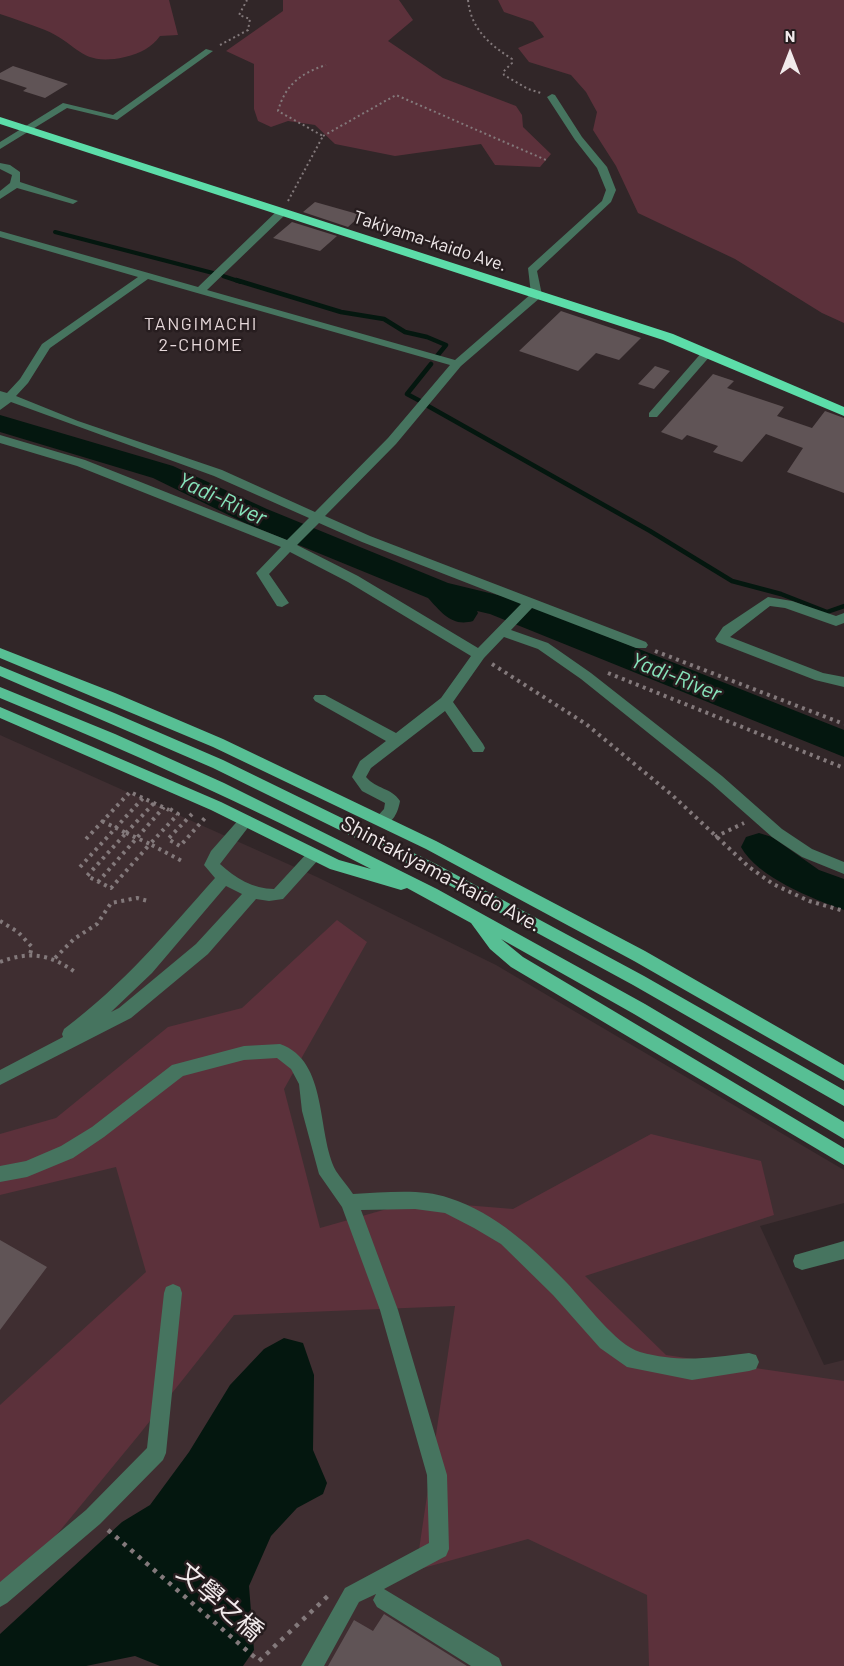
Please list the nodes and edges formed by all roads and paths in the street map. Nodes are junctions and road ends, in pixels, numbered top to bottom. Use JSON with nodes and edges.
{"nodes":[{"id":1,"x":247,"y":0,"type":"edge"},
{"id":2,"x":468,"y":0,"type":"edge"},
{"id":3,"x":209,"y":51,"type":"joint"},
{"id":4,"x":326,"y":65,"type":"dead end"},
{"id":5,"x":552,"y":97,"type":"joint"},
{"id":6,"x":0,"y":120,"type":"edge"},
{"id":7,"x":30,"y":128,"type":"junction"},
{"id":8,"x":323,"y":136,"type":"junction"},
{"id":9,"x":0,"y":146,"type":"edge"},
{"id":10,"x":546,"y":160,"type":"dead end"},
{"id":11,"x":0,"y":166,"type":"edge"},
{"id":12,"x":15,"y":184,"type":"junction"},
{"id":13,"x":0,"y":196,"type":"edge"},
{"id":14,"x":73,"y":201,"type":"dead end"},
{"id":15,"x":282,"y":212,"type":"junction"},
{"id":16,"x":0,"y":234,"type":"edge"},
{"id":17,"x":147,"y":275,"type":"junction"},
{"id":18,"x":201,"y":290,"type":"junction"},
{"id":19,"x":537,"y":295,"type":"junction"},
{"id":20,"x":707,"y":353,"type":"junction"},
{"id":21,"x":457,"y":364,"type":"junction"},
{"id":22,"x":2,"y":401,"type":"edge"},
{"id":23,"x":844,"y":412,"type":"edge"},
{"id":24,"x":653,"y":415,"type":"dead end"},
{"id":25,"x":0,"y":439,"type":"edge"},
{"id":26,"x":314,"y":520,"type":"junction"},
{"id":27,"x":290,"y":543,"type":"junction"},
{"id":28,"x":282,"y":603,"type":"dead end"},
{"id":29,"x":528,"y":604,"type":"junction"},
{"id":30,"x":841,"y":621,"type":"edge"},
{"id":31,"x":505,"y":629,"type":"junction"},
{"id":32,"x":641,"y":645,"type":"joint"},
{"id":33,"x":0,"y":653,"type":"edge"},
{"id":34,"x":479,"y":655,"type":"junction"},
{"id":35,"x":0,"y":671,"type":"edge"},
{"id":36,"x":608,"y":673,"type":"dead end"},
{"id":37,"x":844,"y":682,"type":"edge"},
{"id":38,"x":0,"y":692,"type":"edge"},
{"id":39,"x":320,"y":698,"type":"dead end"},
{"id":40,"x":446,"y":702,"type":"junction"},
{"id":41,"x":0,"y":712,"type":"edge"},
{"id":42,"x":844,"y":724,"type":"edge"},
{"id":43,"x":396,"y":740,"type":"junction"},
{"id":44,"x":478,"y":748,"type":"dead end"},
{"id":45,"x":844,"y":768,"type":"edge"},
{"id":46,"x":143,"y":798,"type":"junction"},
{"id":47,"x":154,"y":803,"type":"junction"},
{"id":48,"x":174,"y":804,"type":"dead end"},
{"id":49,"x":166,"y":809,"type":"junction"},
{"id":50,"x":192,"y":814,"type":"dead end"},
{"id":51,"x":209,"y":814,"type":"dead end"},
{"id":52,"x":756,"y":816,"type":"junction"},
{"id":53,"x":381,"y":820,"type":"junction"},
{"id":54,"x":102,"y":821,"type":"junction"},
{"id":55,"x":246,"y":821,"type":"junction"},
{"id":56,"x":116,"y":828,"type":"junction"},
{"id":57,"x":126,"y":833,"type":"junction"},
{"id":58,"x":715,"y":837,"type":"junction"},
{"id":59,"x":137,"y":838,"type":"junction"},
{"id":60,"x":86,"y":839,"type":"dead end"},
{"id":61,"x":150,"y":844,"type":"junction"},
{"id":62,"x":314,"y":855,"type":"junction"},
{"id":63,"x":182,"y":861,"type":"dead end"},
{"id":64,"x":80,"y":867,"type":"dead end"},
{"id":65,"x":844,"y":868,"type":"edge"},
{"id":66,"x":224,"y":878,"type":"junction"},
{"id":67,"x":98,"y":882,"type":"junction"},
{"id":68,"x":253,"y":892,"type":"junction"},
{"id":69,"x":427,"y":892,"type":"junction"},
{"id":70,"x":148,"y":902,"type":"dead end"},
{"id":71,"x":844,"y":911,"type":"edge"},
{"id":72,"x":475,"y":916,"type":"junction"},
{"id":73,"x":0,"y":921,"type":"edge"},
{"id":74,"x":30,"y":954,"type":"junction"},
{"id":75,"x":55,"y":958,"type":"junction"},
{"id":76,"x":0,"y":962,"type":"edge"},
{"id":77,"x":75,"y":972,"type":"dead end"},
{"id":78,"x":29,"y":1064,"type":"junction"},
{"id":79,"x":844,"y":1074,"type":"edge"},
{"id":80,"x":0,"y":1078,"type":"edge"},
{"id":81,"x":844,"y":1099,"type":"edge"},
{"id":82,"x":844,"y":1131,"type":"edge"},
{"id":83,"x":844,"y":1157,"type":"edge"},
{"id":84,"x":0,"y":1174,"type":"edge"},
{"id":85,"x":348,"y":1202,"type":"junction"},
{"id":86,"x":844,"y":1250,"type":"edge"},
{"id":87,"x":802,"y":1261,"type":"dead end"},
{"id":88,"x":173,"y":1293,"type":"dead end"},
{"id":89,"x":749,"y":1362,"type":"dead end"},
{"id":90,"x":93,"y":1517,"type":"junction"},
{"id":91,"x":340,"y":1594,"type":"dead end"},
{"id":92,"x":0,"y":1596,"type":"edge"},
{"id":93,"x":384,"y":1599,"type":"dead end"},
{"id":94,"x":312,"y":1666,"type":"edge"},
{"id":95,"x":491,"y":1666,"type":"edge"}],
"edges":[{"from":1,"to":3,"type":"path"},
{"from":2,"to":5,"type":"path"},
{"from":3,"to":7,"type":"street"},
{"from":4,"to":8,"type":"path"},
{"from":5,"to":19,"type":"street"},
{"from":6,"to":7,"type":"highway","name":"Takiyama-kaido Ave."},
{"from":7,"to":9,"type":"street"},
{"from":7,"to":15,"type":"highway","name":"Takiyama-kaido Ave."},
{"from":8,"to":10,"type":"path"},
{"from":8,"to":15,"type":"path"},
{"from":11,"to":12,"type":"street"},
{"from":12,"to":13,"type":"street"},
{"from":12,"to":14,"type":"street"},
{"from":15,"to":18,"type":"street"},
{"from":15,"to":19,"type":"highway","name":"Takiyama-kaido Ave."},
{"from":16,"to":17,"type":"street"},
{"from":17,"to":18,"type":"street"},
{"from":17,"to":22,"type":"street"},
{"from":18,"to":21,"type":"street"},
{"from":19,"to":20,"type":"highway","name":"Takiyama-kaido Ave."},
{"from":19,"to":21,"type":"street"},
{"from":20,"to":23,"type":"highway","name":"Takiyama-kaido Ave."},
{"from":20,"to":24,"type":"street"},
{"from":21,"to":26,"type":"street"},
{"from":22,"to":26,"type":"street"},
{"from":25,"to":27,"type":"street"},
{"from":26,"to":27,"type":"street"},
{"from":26,"to":29,"type":"street"},
{"from":27,"to":28,"type":"street"},
{"from":27,"to":34,"type":"street"},
{"from":29,"to":31,"type":"street"},
{"from":29,"to":32,"type":"street"},
{"from":30,"to":37,"type":"street"},
{"from":31,"to":34,"type":"street"},
{"from":31,"to":52,"type":"street"},
{"from":32,"to":42,"type":"path"},
{"from":33,"to":53,"type":"main road"},
{"from":34,"to":40,"type":"street"},
{"from":34,"to":58,"type":"path"},
{"from":35,"to":81,"type":"main road","name":"Shintakiyama-kaido Ave."},
{"from":36,"to":45,"type":"path"},
{"from":38,"to":69,"type":"main road","name":"Shintakiyama-kaido Ave."},
{"from":39,"to":43,"type":"street"},
{"from":40,"to":43,"type":"street"},
{"from":40,"to":44,"type":"street"},
{"from":41,"to":55,"type":"main road"},
{"from":43,"to":53,"type":"street"},
{"from":46,"to":47,"type":"path"},
{"from":46,"to":54,"type":"path"},
{"from":46,"to":56,"type":"path"},
{"from":47,"to":49,"type":"path"},
{"from":47,"to":57,"type":"path"},
{"from":48,"to":49,"type":"path"},
{"from":49,"to":59,"type":"path"},
{"from":49,"to":61,"type":"path"},
{"from":50,"to":51,"type":"path"},
{"from":52,"to":58,"type":"path"},
{"from":52,"to":65,"type":"street"},
{"from":53,"to":79,"type":"main road"},
{"from":54,"to":56,"type":"path"},
{"from":54,"to":60,"type":"path"},
{"from":55,"to":62,"type":"main road"},
{"from":55,"to":66,"type":"street"},
{"from":56,"to":57,"type":"path"},
{"from":56,"to":64,"type":"path"},
{"from":57,"to":59,"type":"path"},
{"from":57,"to":67,"type":"path"},
{"from":58,"to":71,"type":"path"},
{"from":59,"to":61,"type":"path"},
{"from":59,"to":67,"type":"path"},
{"from":61,"to":63,"type":"path"},
{"from":61,"to":67,"type":"path"},
{"from":62,"to":68,"type":"street"},
{"from":62,"to":69,"type":"main road"},
{"from":66,"to":68,"type":"street"},
{"from":66,"to":78,"type":"street"},
{"from":68,"to":78,"type":"street"},
{"from":69,"to":72,"type":"main road","name":"Shintakiyama-kaido Ave."},
{"from":70,"to":75,"type":"path"},
{"from":72,"to":82,"type":"main road","name":"Shintakiyama-kaido Ave."},
{"from":72,"to":83,"type":"main road"},
{"from":73,"to":74,"type":"path"},
{"from":74,"to":75,"type":"path"},
{"from":74,"to":76,"type":"path"},
{"from":75,"to":77,"type":"path"},
{"from":78,"to":80,"type":"street"},
{"from":84,"to":85,"type":"street"},
{"from":85,"to":89,"type":"street"},
{"from":85,"to":94,"type":"street"},
{"from":86,"to":87,"type":"street"},
{"from":88,"to":90,"type":"street"},
{"from":90,"to":91,"type":"path","name":"文學之橋"},
{"from":90,"to":92,"type":"street"},
{"from":93,"to":95,"type":"street"}]}
